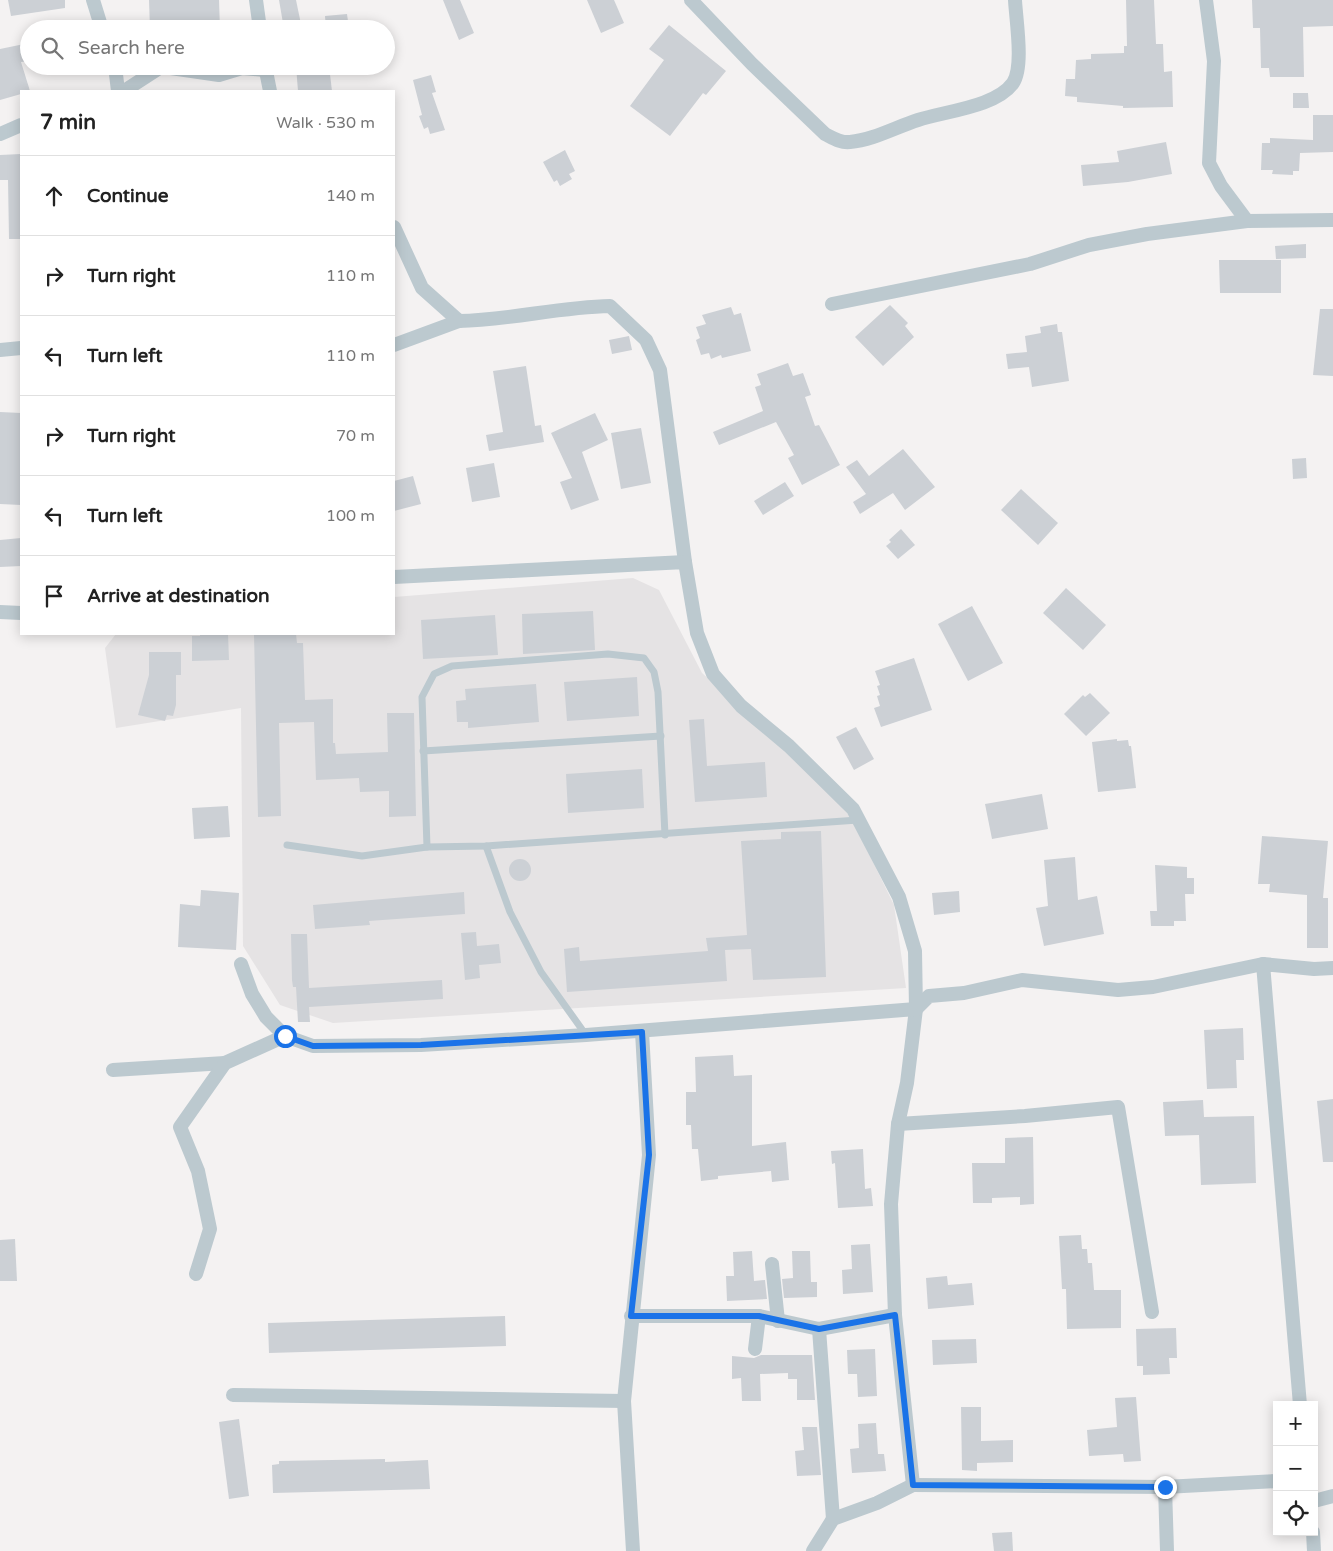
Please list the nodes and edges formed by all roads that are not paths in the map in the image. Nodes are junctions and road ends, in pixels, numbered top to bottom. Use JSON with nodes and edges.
{"nodes":[{"id":1,"x":93,"y":0,"type":"edge"},
{"id":2,"x":256,"y":0,"type":"edge"},
{"id":3,"x":691,"y":0,"type":"edge"},
{"id":4,"x":1015,"y":0,"type":"edge"},
{"id":5,"x":1206,"y":0,"type":"edge"},
{"id":6,"x":99,"y":20,"type":"edge"},
{"id":7,"x":259,"y":20,"type":"edge"},
{"id":8,"x":116,"y":75,"type":"edge"},
{"id":9,"x":147,"y":75,"type":"edge"},
{"id":10,"x":267,"y":75,"type":"edge"},
{"id":11,"x":118,"y":90,"type":"edge"},
{"id":12,"x":125,"y":90,"type":"edge"},
{"id":13,"x":270,"y":90,"type":"edge"},
{"id":14,"x":20,"y":125,"type":"edge"},
{"id":15,"x":0,"y":134,"type":"edge"},
{"id":16,"x":1333,"y":220,"type":"edge"},
{"id":17,"x":1247,"y":221,"type":"junction"},
{"id":18,"x":395,"y":229,"type":"edge"},
{"id":19,"x":832,"y":304,"type":"dead end"},
{"id":20,"x":459,"y":321,"type":"junction"},
{"id":21,"x":395,"y":345,"type":"edge"},
{"id":22,"x":20,"y":348,"type":"edge"},
{"id":23,"x":0,"y":350,"type":"edge"},
{"id":24,"x":685,"y":562,"type":"junction"},
{"id":25,"x":395,"y":577,"type":"edge"},
{"id":26,"x":0,"y":612,"type":"edge"},
{"id":27,"x":20,"y":613,"type":"edge"},
{"id":28,"x":661,"y":736,"type":"junction"},
{"id":29,"x":423,"y":751,"type":"junction"},
{"id":30,"x":859,"y":820,"type":"junction"},
{"id":31,"x":665,"y":835,"type":"junction"},
{"id":32,"x":287,"y":845,"type":"dead end"},
{"id":33,"x":427,"y":846,"type":"junction"},
{"id":34,"x":486,"y":846,"type":"junction"},
{"id":35,"x":241,"y":964,"type":"dead end"},
{"id":36,"x":1263,"y":964,"type":"junction"},
{"id":37,"x":1333,"y":968,"type":"edge"},
{"id":38,"x":916,"y":1009,"type":"junction"},
{"id":39,"x":642,"y":1032,"type":"junction"},
{"id":40,"x":285,"y":1036,"type":"junction"},
{"id":41,"x":586,"y":1036,"type":"junction"},
{"id":42,"x":225,"y":1063,"type":"junction"},
{"id":43,"x":114,"y":1070,"type":"dead end"},
{"id":44,"x":898,"y":1124,"type":"junction"},
{"id":45,"x":772,"y":1264,"type":"dead end"},
{"id":46,"x":196,"y":1274,"type":"dead end"},
{"id":47,"x":1152,"y":1312,"type":"dead end"},
{"id":48,"x":895,"y":1315,"type":"junction"},
{"id":49,"x":631,"y":1316,"type":"junction"},
{"id":50,"x":759,"y":1316,"type":"junction"},
{"id":51,"x":778,"y":1321,"type":"junction"},
{"id":52,"x":819,"y":1329,"type":"junction"},
{"id":53,"x":755,"y":1349,"type":"dead end"},
{"id":54,"x":233,"y":1395,"type":"dead end"},
{"id":55,"x":624,"y":1401,"type":"junction"},
{"id":56,"x":1300,"y":1401,"type":"edge"},
{"id":57,"x":1273,"y":1481,"type":"edge"},
{"id":58,"x":913,"y":1485,"type":"junction"},
{"id":59,"x":1165,"y":1487,"type":"junction"},
{"id":60,"x":1333,"y":1496,"type":"edge"},
{"id":61,"x":1318,"y":1500,"type":"edge"},
{"id":62,"x":833,"y":1519,"type":"junction"},
{"id":63,"x":1313,"y":1536,"type":"edge"},
{"id":64,"x":633,"y":1551,"type":"edge"},
{"id":65,"x":813,"y":1551,"type":"edge"},
{"id":66,"x":1167,"y":1551,"type":"edge"},
{"id":67,"x":1314,"y":1551,"type":"edge"}],
"edges":[{"from":1,"to":6,"type":"street"},
{"from":2,"to":7,"type":"street"},
{"from":3,"to":4,"type":"street"},
{"from":5,"to":17,"type":"street"},
{"from":8,"to":11,"type":"street"},
{"from":9,"to":12,"type":"street"},
{"from":10,"to":13,"type":"street"},
{"from":14,"to":15,"type":"street"},
{"from":16,"to":17,"type":"street"},
{"from":17,"to":19,"type":"street"},
{"from":18,"to":20,"type":"street"},
{"from":20,"to":21,"type":"street"},
{"from":20,"to":24,"type":"street"},
{"from":22,"to":23,"type":"street"},
{"from":24,"to":25,"type":"street"},
{"from":24,"to":30,"type":"street"},
{"from":26,"to":27,"type":"street"},
{"from":28,"to":29,"type":"lane"},
{"from":28,"to":29,"type":"lane"},
{"from":28,"to":31,"type":"lane"},
{"from":29,"to":33,"type":"lane"},
{"from":30,"to":31,"type":"lane"},
{"from":30,"to":38,"type":"street"},
{"from":31,"to":34,"type":"lane"},
{"from":32,"to":33,"type":"lane"},
{"from":33,"to":34,"type":"lane"},
{"from":34,"to":41,"type":"lane"},
{"from":35,"to":40,"type":"street"},
{"from":36,"to":37,"type":"street"},
{"from":36,"to":38,"type":"street"},
{"from":36,"to":56,"type":"street"},
{"from":38,"to":39,"type":"street"},
{"from":38,"to":44,"type":"street"},
{"from":39,"to":41,"type":"street"},
{"from":39,"to":49,"type":"street"},
{"from":40,"to":41,"type":"street"},
{"from":40,"to":42,"type":"street"},
{"from":42,"to":43,"type":"street"},
{"from":42,"to":46,"type":"street"},
{"from":44,"to":47,"type":"street"},
{"from":44,"to":48,"type":"street"},
{"from":45,"to":51,"type":"street"},
{"from":48,"to":52,"type":"street"},
{"from":48,"to":58,"type":"street"},
{"from":49,"to":50,"type":"street"},
{"from":49,"to":55,"type":"street"},
{"from":50,"to":51,"type":"street"},
{"from":50,"to":53,"type":"street"},
{"from":51,"to":52,"type":"street"},
{"from":52,"to":62,"type":"street"},
{"from":54,"to":55,"type":"street"},
{"from":55,"to":64,"type":"street"},
{"from":57,"to":59,"type":"street"},
{"from":58,"to":59,"type":"street"},
{"from":58,"to":62,"type":"street"},
{"from":59,"to":66,"type":"street"},
{"from":60,"to":61,"type":"street"},
{"from":62,"to":65,"type":"street"},
{"from":63,"to":67,"type":"street"}]}
